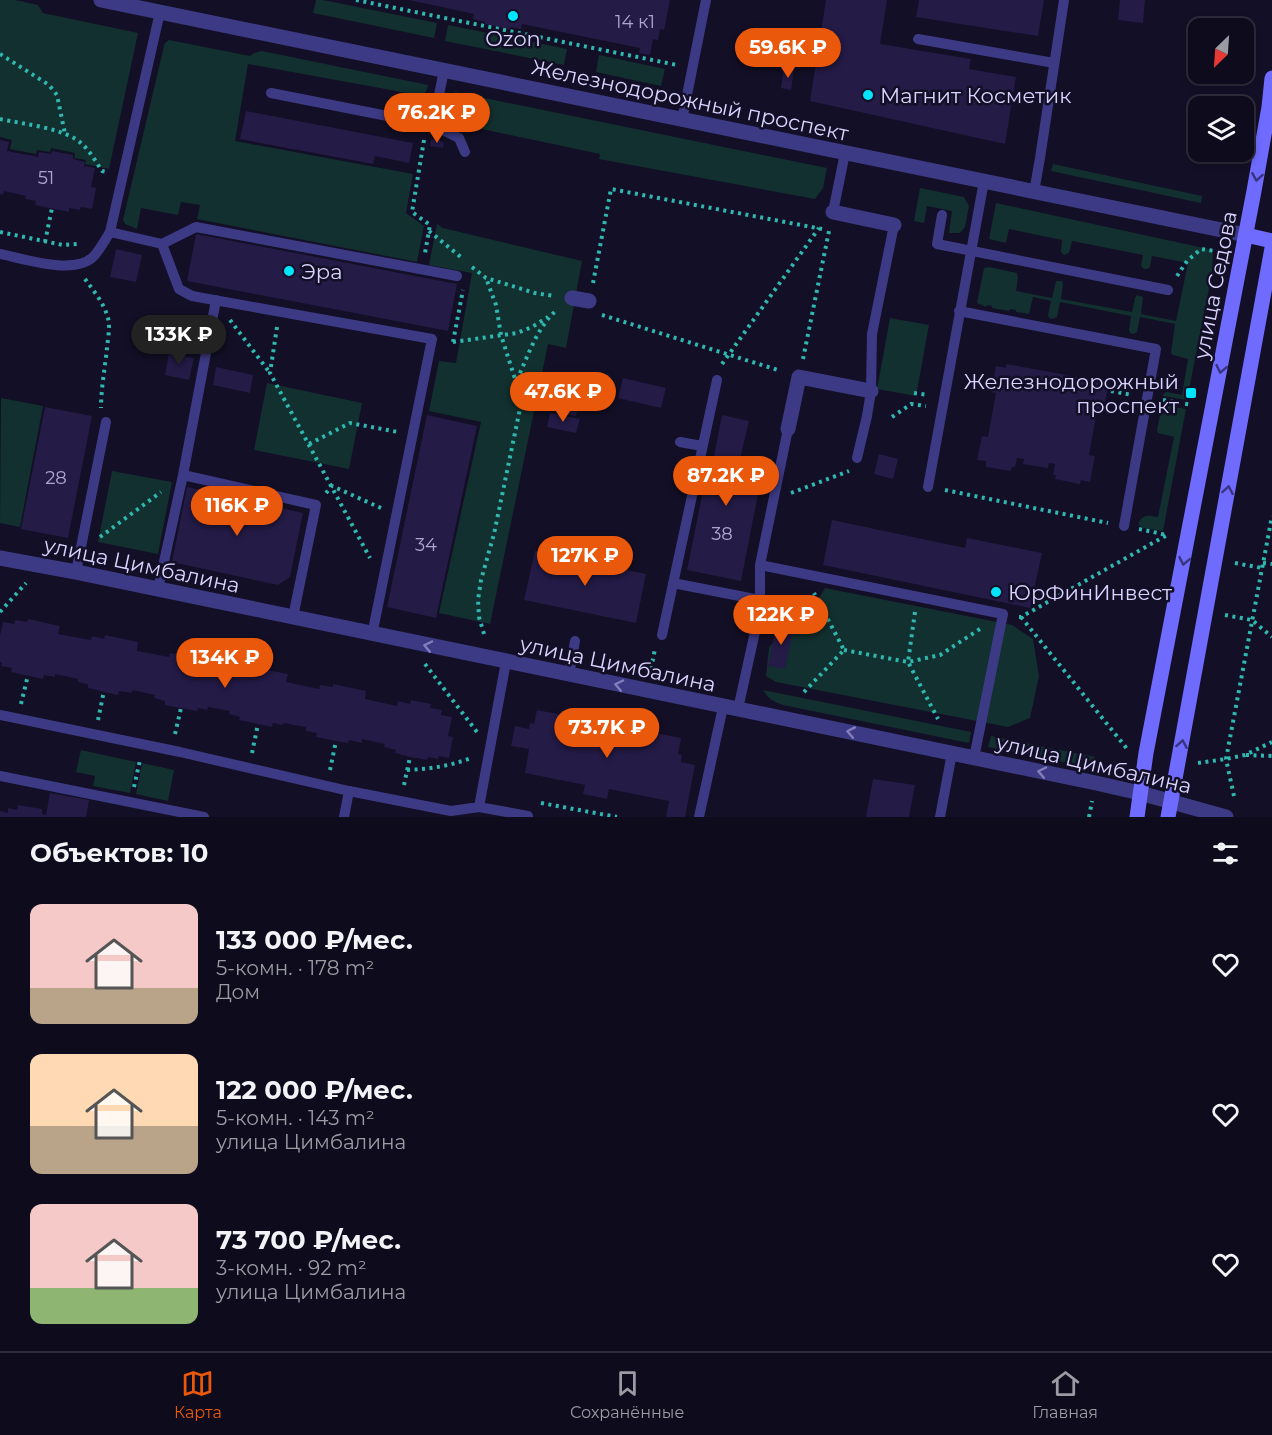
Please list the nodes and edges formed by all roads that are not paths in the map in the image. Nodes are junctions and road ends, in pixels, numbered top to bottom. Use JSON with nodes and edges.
{"nodes":[{"id":1,"x":100,"y":0,"type":"edge"},
{"id":2,"x":706,"y":0,"type":"edge"},
{"id":3,"x":1064,"y":0,"type":"edge"},
{"id":4,"x":160,"y":12,"type":"junction"},
{"id":5,"x":918,"y":39,"type":"dead end"},
{"id":6,"x":1054,"y":63,"type":"junction"},
{"id":7,"x":444,"y":70,"type":"junction"},
{"id":8,"x":1272,"y":78,"type":"edge"},
{"id":9,"x":271,"y":93,"type":"dead end"},
{"id":10,"x":682,"y":120,"type":"junction"},
{"id":11,"x":430,"y":124,"type":"junction"},
{"id":12,"x":465,"y":152,"type":"dead end"},
{"id":13,"x":845,"y":153,"type":"junction"},
{"id":14,"x":984,"y":181,"type":"junction"},
{"id":15,"x":1034,"y":192,"type":"junction"},
{"id":16,"x":833,"y":212,"type":"joint"},
{"id":17,"x":942,"y":215,"type":"dead end"},
{"id":18,"x":894,"y":225,"type":"joint"},
{"id":19,"x":110,"y":232,"type":"junction"},
{"id":20,"x":1246,"y":235,"type":"junction"},
{"id":21,"x":1272,"y":240,"type":"edge"},
{"id":22,"x":162,"y":244,"type":"junction"},
{"id":23,"x":1272,"y":248,"type":"edge"},
{"id":24,"x":970,"y":251,"type":"junction"},
{"id":25,"x":0,"y":254,"type":"edge"},
{"id":26,"x":457,"y":276,"type":"road end"},
{"id":27,"x":1168,"y":290,"type":"road end"},
{"id":28,"x":572,"y":298,"type":"road end"},
{"id":29,"x":216,"y":300,"type":"junction"},
{"id":30,"x":590,"y":302,"type":"road end"},
{"id":31,"x":960,"y":311,"type":"junction"},
{"id":32,"x":717,"y":380,"type":"road end"},
{"id":33,"x":871,"y":391,"type":"junction"},
{"id":34,"x":106,"y":422,"type":"road end"},
{"id":35,"x":788,"y":429,"type":"joint"},
{"id":36,"x":680,"y":442,"type":"dead end"},
{"id":37,"x":702,"y":446,"type":"junction"},
{"id":38,"x":857,"y":458,"type":"road end"},
{"id":39,"x":183,"y":475,"type":"junction"},
{"id":40,"x":928,"y":487,"type":"road end"},
{"id":41,"x":1124,"y":526,"type":"road end"},
{"id":42,"x":0,"y":558,"type":"edge"},
{"id":43,"x":760,"y":565,"type":"junction"},
{"id":44,"x":76,"y":572,"type":"junction"},
{"id":45,"x":673,"y":583,"type":"junction"},
{"id":46,"x":158,"y":590,"type":"junction"},
{"id":47,"x":760,"y":600,"type":"junction"},
{"id":48,"x":293,"y":617,"type":"junction"},
{"id":49,"x":372,"y":634,"type":"junction"},
{"id":50,"x":662,"y":635,"type":"dead end"},
{"id":51,"x":575,"y":641,"type":"dead end"},
{"id":52,"x":506,"y":662,"type":"junction"},
{"id":53,"x":569,"y":675,"type":"junction"},
{"id":54,"x":731,"y":708,"type":"junction"},
{"id":55,"x":0,"y":715,"type":"edge"},
{"id":56,"x":952,"y":753,"type":"junction"},
{"id":57,"x":974,"y":758,"type":"junction"},
{"id":58,"x":0,"y":776,"type":"edge"},
{"id":59,"x":349,"y":791,"type":"junction"},
{"id":60,"x":1140,"y":793,"type":"junction"},
{"id":61,"x":479,"y":807,"type":"junction"},
{"id":62,"x":1169,"y":809,"type":"edge"},
{"id":63,"x":204,"y":817,"type":"edge"},
{"id":64,"x":344,"y":817,"type":"edge"},
{"id":65,"x":530,"y":817,"type":"edge"},
{"id":66,"x":699,"y":817,"type":"edge"},
{"id":67,"x":940,"y":817,"type":"edge"},
{"id":68,"x":1137,"y":817,"type":"edge"},
{"id":69,"x":1226,"y":817,"type":"edge"}],
"edges":[{"from":1,"to":4,"type":"street","name":"Железнодорожный проспект"},
{"from":2,"to":10,"type":"lane"},
{"from":3,"to":6,"type":"lane"},
{"from":4,"to":7,"type":"street","name":"Железнодорожный проспект"},
{"from":4,"to":19,"type":"lane"},
{"from":5,"to":6,"type":"lane"},
{"from":6,"to":15,"type":"lane"},
{"from":7,"to":10,"type":"street","name":"Железнодорожный проспект"},
{"from":7,"to":11,"type":"lane"},
{"from":8,"to":20,"type":"main road","name":"улица Седова","one_way":true},
{"from":9,"to":11,"type":"lane"},
{"from":10,"to":13,"type":"street","name":"Железнодорожный проспект"},
{"from":11,"to":12,"type":"lane"},
{"from":13,"to":14,"type":"street","name":"Железнодорожный проспект"},
{"from":13,"to":16,"type":"lane"},
{"from":14,"to":15,"type":"street","name":"Железнодорожный проспект"},
{"from":14,"to":24,"type":"lane"},
{"from":15,"to":20,"type":"street","name":"Железнодорожный проспект"},
{"from":16,"to":18,"type":"street"},
{"from":17,"to":24,"type":"lane"},
{"from":18,"to":33,"type":"lane"},
{"from":19,"to":22,"type":"lane"},
{"from":19,"to":25,"type":"lane"},
{"from":20,"to":21,"type":"main road","name":"Железнодорожный проспект"},
{"from":20,"to":60,"type":"main road","name":"улица Седова","one_way":true},
{"from":22,"to":26,"type":"lane"},
{"from":22,"to":29,"type":"lane"},
{"from":62,"to":23,"type":"main road","one_way":true},
{"from":24,"to":27,"type":"lane"},
{"from":24,"to":31,"type":"lane"},
{"from":28,"to":30,"type":"street"},
{"from":29,"to":39,"type":"lane"},
{"from":29,"to":49,"type":"lane"},
{"from":31,"to":40,"type":"lane"},
{"from":31,"to":41,"type":"lane"},
{"from":32,"to":37,"type":"lane"},
{"from":33,"to":35,"type":"street"},
{"from":33,"to":38,"type":"lane"},
{"from":34,"to":44,"type":"lane"},
{"from":35,"to":43,"type":"lane"},
{"from":36,"to":37,"type":"lane"},
{"from":37,"to":45,"type":"lane"},
{"from":39,"to":46,"type":"lane"},
{"from":39,"to":48,"type":"lane"},
{"from":42,"to":44,"type":"street","name":"улица Цимбалина"},
{"from":43,"to":47,"type":"lane"},
{"from":43,"to":57,"type":"lane"},
{"from":44,"to":46,"type":"street","name":"улица Цимбалина"},
{"from":45,"to":47,"type":"lane"},
{"from":45,"to":50,"type":"lane"},
{"from":46,"to":48,"type":"street","name":"улица Цимбалина"},
{"from":47,"to":54,"type":"lane"},
{"from":48,"to":49,"type":"street","name":"улица Цимбалина"},
{"from":52,"to":49,"type":"street","name":"улица Цимбалина","one_way":true},
{"from":51,"to":53,"type":"lane"},
{"from":52,"to":53,"type":"street","name":"улица Цимбалина"},
{"from":52,"to":61,"type":"lane"},
{"from":54,"to":53,"type":"street","name":"улица Цимбалина","one_way":true},
{"from":56,"to":54,"type":"street","name":"улица Цимбалина","one_way":true},
{"from":54,"to":66,"type":"lane"},
{"from":55,"to":59,"type":"lane"},
{"from":56,"to":57,"type":"street","name":"улица Цимбалина"},
{"from":56,"to":67,"type":"lane"},
{"from":60,"to":57,"type":"street","name":"улица Цимбалина","one_way":true},
{"from":58,"to":63,"type":"lane"},
{"from":59,"to":61,"type":"lane"},
{"from":59,"to":64,"type":"lane"},
{"from":60,"to":62,"type":"street","name":"улица Цимбалина"},
{"from":60,"to":68,"type":"main road","name":"улица Седова"},
{"from":61,"to":65,"type":"lane"},
{"from":62,"to":69,"type":"street","name":"улица Цимбалина"}]}
